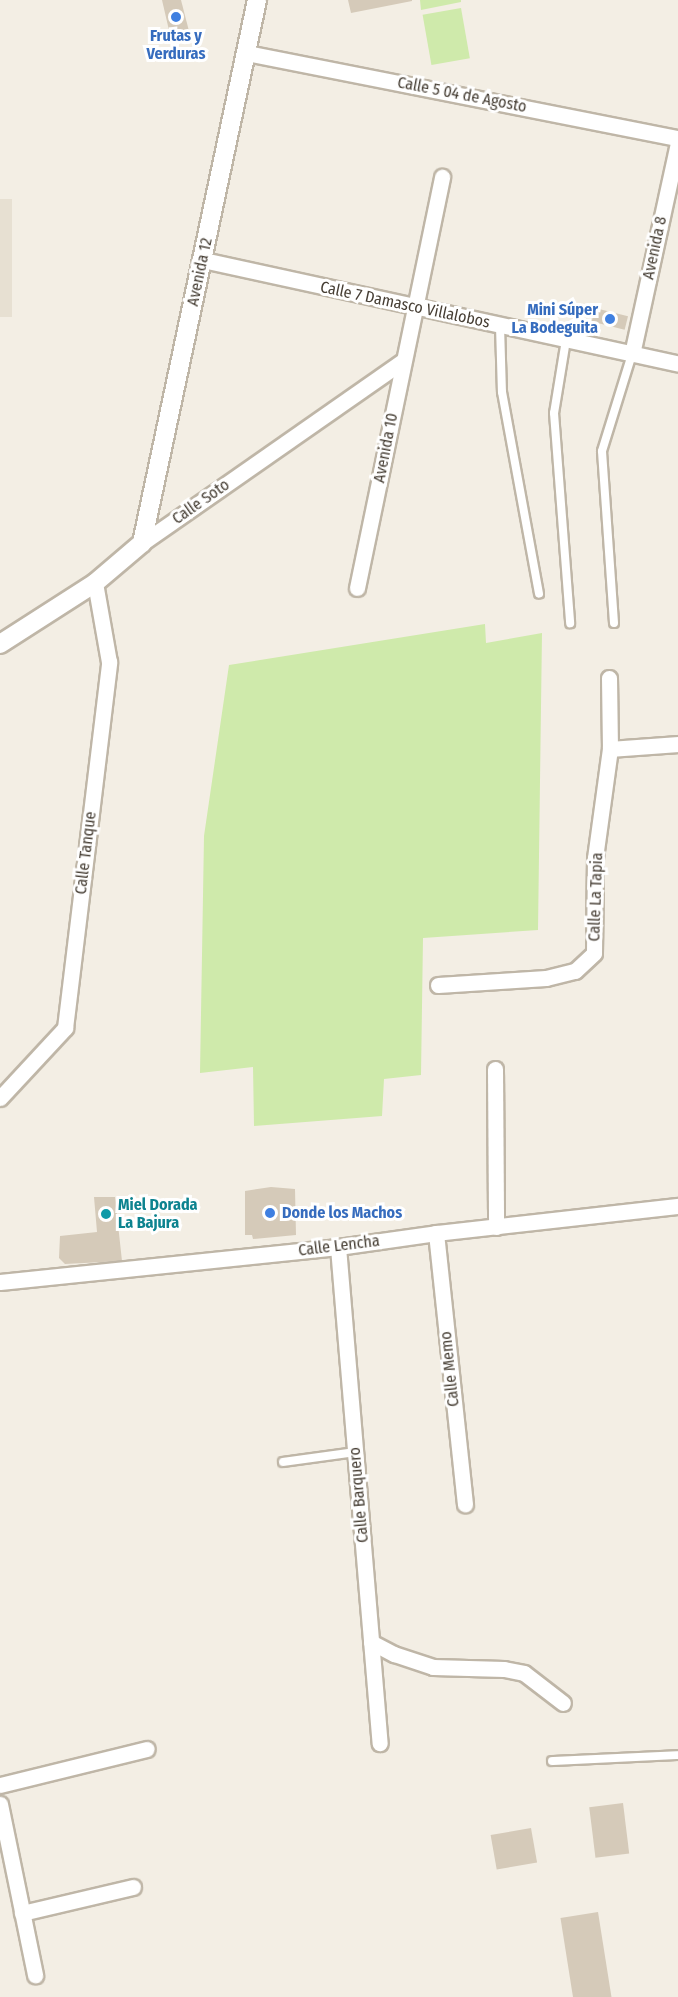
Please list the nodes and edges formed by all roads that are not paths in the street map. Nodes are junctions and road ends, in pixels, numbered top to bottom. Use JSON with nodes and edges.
{"nodes":[{"id":1,"x":256,"y":0,"type":"edge"},
{"id":2,"x":247,"y":53,"type":"junction"},
{"id":3,"x":678,"y":138,"type":"edge"},
{"id":4,"x":678,"y":143,"type":"edge"},
{"id":5,"x":442,"y":177,"type":"dead end"},
{"id":6,"x":203,"y":260,"type":"junction"},
{"id":7,"x":414,"y":307,"type":"junction"},
{"id":8,"x":500,"y":326,"type":"junction"},
{"id":9,"x":566,"y":340,"type":"junction"},
{"id":10,"x":632,"y":354,"type":"junction"},
{"id":11,"x":403,"y":361,"type":"junction"},
{"id":12,"x":678,"y":364,"type":"edge"},
{"id":13,"x":142,"y":543,"type":"junction"},
{"id":14,"x":95,"y":583,"type":"junction"},
{"id":15,"x":357,"y":588,"type":"dead end"},
{"id":16,"x":539,"y":594,"type":"dead end"},
{"id":17,"x":570,"y":622,"type":"dead end"},
{"id":18,"x":614,"y":623,"type":"dead end"},
{"id":19,"x":0,"y":644,"type":"edge"},
{"id":20,"x":609,"y":678,"type":"dead end"},
{"id":21,"x":678,"y":744,"type":"edge"},
{"id":22,"x":610,"y":748,"type":"junction"},
{"id":23,"x":438,"y":985,"type":"dead end"},
{"id":24,"x":495,"y":1069,"type":"dead end"},
{"id":25,"x":0,"y":1098,"type":"edge"},
{"id":26,"x":678,"y":1206,"type":"edge"},
{"id":27,"x":496,"y":1227,"type":"junction"},
{"id":28,"x":436,"y":1233,"type":"junction"},
{"id":29,"x":338,"y":1247,"type":"junction"},
{"id":30,"x":0,"y":1282,"type":"edge"},
{"id":31,"x":355,"y":1452,"type":"junction"},
{"id":32,"x":283,"y":1461,"type":"dead end"},
{"id":33,"x":465,"y":1504,"type":"dead end"},
{"id":34,"x":371,"y":1642,"type":"junction"},
{"id":35,"x":564,"y":1703,"type":"dead end"},
{"id":36,"x":380,"y":1743,"type":"dead end"},
{"id":37,"x":147,"y":1749,"type":"dead end"},
{"id":38,"x":678,"y":1755,"type":"edge"},
{"id":39,"x":552,"y":1761,"type":"dead end"},
{"id":40,"x":0,"y":1785,"type":"edge"},
{"id":41,"x":0,"y":1804,"type":"edge"},
{"id":42,"x":133,"y":1887,"type":"dead end"},
{"id":43,"x":22,"y":1913,"type":"junction"},
{"id":44,"x":35,"y":1975,"type":"dead end"}],
"edges":[{"from":1,"to":2,"type":"street","name":"Avenida 12"},
{"from":2,"to":3,"type":"street","name":"Calle 5 04 de Agosto"},
{"from":2,"to":6,"type":"street","name":"Avenida 12"},
{"from":4,"to":10,"type":"street","name":"Avenida 8"},
{"from":5,"to":7,"type":"street","name":"Avenida 10"},
{"from":6,"to":7,"type":"street","name":"Calle 7 Damasco Villalobos"},
{"from":6,"to":13,"type":"street","name":"Avenida 12"},
{"from":7,"to":8,"type":"street","name":"Calle 7 Damasco Villalobos"},
{"from":7,"to":11,"type":"street","name":"Avenida 10"},
{"from":8,"to":9,"type":"street","name":"Calle 7 Damasco Villalobos"},
{"from":8,"to":16,"type":"lane"},
{"from":9,"to":10,"type":"street","name":"Calle 7 Damasco Villalobos"},
{"from":9,"to":17,"type":"lane"},
{"from":10,"to":12,"type":"street","name":"Calle 7 Damasco Villalobos"},
{"from":10,"to":18,"type":"lane"},
{"from":11,"to":13,"type":"street","name":"Calle Soto"},
{"from":11,"to":15,"type":"street","name":"Avenida 10"},
{"from":13,"to":14,"type":"street","name":"Calle Soto"},
{"from":14,"to":19,"type":"street","name":"Calle Soto"},
{"from":14,"to":25,"type":"street","name":"Calle Tanque"},
{"from":20,"to":22,"type":"street","name":"Calle La Tapia"},
{"from":21,"to":22,"type":"street"},
{"from":22,"to":23,"type":"street","name":"Calle La Tapia"},
{"from":24,"to":27,"type":"street"},
{"from":26,"to":27,"type":"street","name":"Calle Lencha"},
{"from":27,"to":28,"type":"street","name":"Calle Lencha"},
{"from":28,"to":29,"type":"street","name":"Calle Lencha"},
{"from":28,"to":33,"type":"street","name":"Calle Memo"},
{"from":29,"to":30,"type":"street","name":"Calle Lencha"},
{"from":29,"to":31,"type":"street","name":"Calle Barquero"},
{"from":31,"to":32,"type":"lane"},
{"from":31,"to":34,"type":"street","name":"Calle Barquero"},
{"from":34,"to":35,"type":"street"},
{"from":34,"to":36,"type":"street","name":"Calle Barquero"},
{"from":37,"to":40,"type":"street"},
{"from":38,"to":39,"type":"lane"},
{"from":41,"to":43,"type":"street"},
{"from":42,"to":43,"type":"street"},
{"from":43,"to":44,"type":"street"}]}
